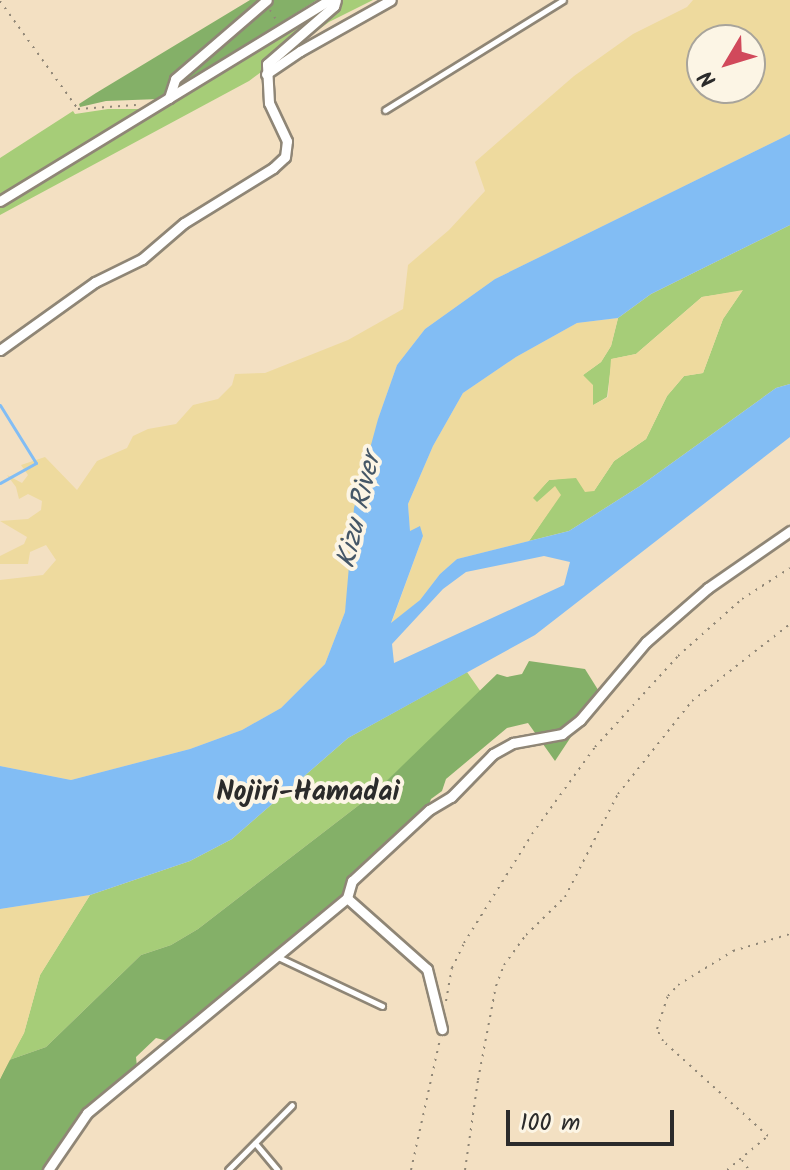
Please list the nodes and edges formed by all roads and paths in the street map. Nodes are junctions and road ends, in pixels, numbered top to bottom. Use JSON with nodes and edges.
{"nodes":[{"id":1,"x":329,"y":0,"type":"edge"},
{"id":2,"x":336,"y":0,"type":"edge"},
{"id":3,"x":391,"y":0,"type":"edge"},
{"id":4,"x":563,"y":0,"type":"edge"},
{"id":5,"x":1,"y":1,"type":"edge"},
{"id":6,"x":266,"y":1,"type":"edge"},
{"id":7,"x":282,"y":29,"type":"junction"},
{"id":8,"x":266,"y":74,"type":"junction"},
{"id":9,"x":169,"y":98,"type":"junction"},
{"id":10,"x":385,"y":110,"type":"dead end"},
{"id":11,"x":146,"y":112,"type":"junction"},
{"id":12,"x":0,"y":201,"type":"edge"},
{"id":13,"x":0,"y":350,"type":"edge"},
{"id":14,"x":790,"y":531,"type":"edge"},
{"id":15,"x":790,"y":568,"type":"edge"},
{"id":16,"x":790,"y":624,"type":"edge"},
{"id":17,"x":347,"y":898,"type":"junction"},
{"id":18,"x":790,"y":934,"type":"edge"},
{"id":19,"x":276,"y":956,"type":"junction"},
{"id":20,"x":445,"y":1001,"type":"dead end"},
{"id":21,"x":382,"y":1006,"type":"dead end"},
{"id":22,"x":442,"y":1029,"type":"joint"},
{"id":23,"x":292,"y":1105,"type":"dead end"},
{"id":24,"x":255,"y":1143,"type":"junction"},
{"id":25,"x":741,"y":1159,"type":"junction"},
{"id":26,"x":48,"y":1170,"type":"edge"},
{"id":27,"x":228,"y":1170,"type":"edge"},
{"id":28,"x":278,"y":1170,"type":"edge"},
{"id":29,"x":411,"y":1170,"type":"edge"},
{"id":30,"x":465,"y":1170,"type":"edge"},
{"id":31,"x":727,"y":1170,"type":"edge"},
{"id":32,"x":749,"y":1170,"type":"edge"}],
"edges":[{"from":1,"to":7,"type":"street"},
{"from":2,"to":8,"type":"street"},
{"from":3,"to":8,"type":"street"},
{"from":4,"to":10,"type":"lane"},
{"from":5,"to":11,"type":"path"},
{"from":6,"to":7,"type":"path"},
{"from":6,"to":9,"type":"street"},
{"from":7,"to":9,"type":"street"},
{"from":8,"to":13,"type":"street"},
{"from":9,"to":11,"type":"street"},
{"from":11,"to":12,"type":"street"},
{"from":14,"to":17,"type":"street"},
{"from":15,"to":20,"type":"path"},
{"from":16,"to":30,"type":"path"},
{"from":17,"to":19,"type":"street"},
{"from":17,"to":22,"type":"street"},
{"from":18,"to":25,"type":"path"},
{"from":19,"to":21,"type":"lane"},
{"from":19,"to":26,"type":"street"},
{"from":22,"to":29,"type":"path"},
{"from":23,"to":24,"type":"lane"},
{"from":24,"to":27,"type":"lane"},
{"from":24,"to":28,"type":"lane"},
{"from":25,"to":31,"type":"path"},
{"from":25,"to":32,"type":"path"}]}
